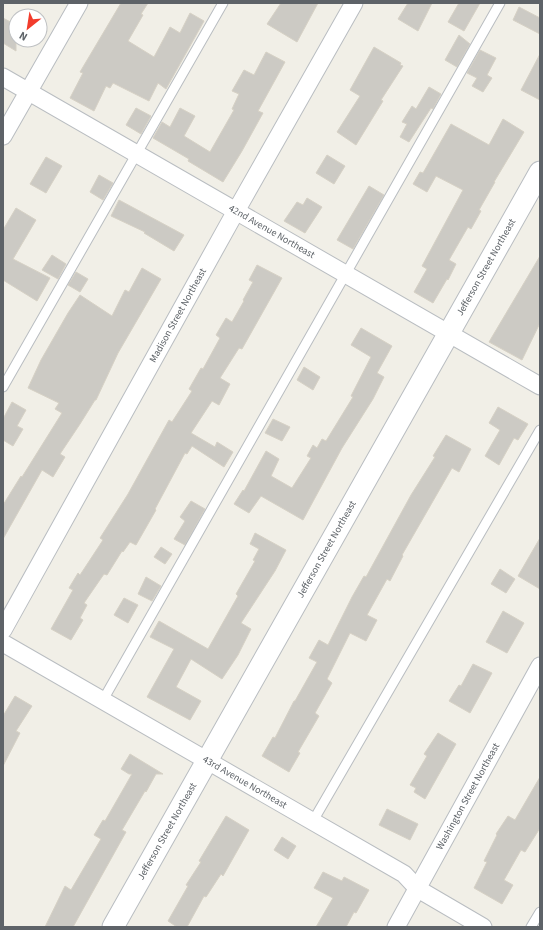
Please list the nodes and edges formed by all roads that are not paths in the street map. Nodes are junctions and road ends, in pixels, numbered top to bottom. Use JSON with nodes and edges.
{"nodes":[{"id":1,"x":79,"y":3,"type":"edge"},
{"id":2,"x":223,"y":3,"type":"edge"},
{"id":3,"x":354,"y":3,"type":"edge"},
{"id":4,"x":500,"y":3,"type":"edge"},
{"id":5,"x":3,"y":77,"type":"edge"},
{"id":6,"x":28,"y":92,"type":"junction"},
{"id":7,"x":3,"y":136,"type":"edge"},
{"id":8,"x":137,"y":154,"type":"junction"},
{"id":9,"x":540,"y":172,"type":"edge"},
{"id":10,"x":236,"y":211,"type":"junction"},
{"id":11,"x":345,"y":274,"type":"junction"},
{"id":12,"x":449,"y":334,"type":"junction"},
{"id":13,"x":540,"y":386,"type":"edge"},
{"id":14,"x":3,"y":387,"type":"edge"},
{"id":15,"x":540,"y":430,"type":"edge"},
{"id":16,"x":3,"y":630,"type":"edge"},
{"id":17,"x":3,"y":643,"type":"edge"},
{"id":18,"x":540,"y":666,"type":"edge"},
{"id":19,"x":103,"y":700,"type":"junction"},
{"id":20,"x":207,"y":760,"type":"junction"},
{"id":21,"x":313,"y":821,"type":"junction"},
{"id":22,"x":418,"y":889,"type":"junction"},
{"id":23,"x":540,"y":912,"type":"edge"},
{"id":24,"x":113,"y":927,"type":"edge"},
{"id":25,"x":396,"y":927,"type":"edge"},
{"id":26,"x":483,"y":927,"type":"edge"},
{"id":27,"x":531,"y":927,"type":"edge"}],
"edges":[{"from":1,"to":6,"type":"street"},
{"from":2,"to":8,"type":"lane"},
{"from":3,"to":10,"type":"street","name":"Madison Street Northeast"},
{"from":4,"to":11,"type":"lane"},
{"from":5,"to":6,"type":"street","name":"42nd Avenue Northeast"},
{"from":6,"to":7,"type":"street"},
{"from":6,"to":8,"type":"street","name":"42nd Avenue Northeast"},
{"from":8,"to":10,"type":"street","name":"42nd Avenue Northeast"},
{"from":8,"to":14,"type":"lane"},
{"from":9,"to":12,"type":"street","name":"Jefferson Street Northeast"},
{"from":10,"to":11,"type":"street","name":"42nd Avenue Northeast"},
{"from":10,"to":16,"type":"street","name":"Madison Street Northeast"},
{"from":11,"to":12,"type":"street","name":"42nd Avenue Northeast"},
{"from":11,"to":19,"type":"lane"},
{"from":12,"to":13,"type":"street","name":"42nd Avenue Northeast"},
{"from":12,"to":20,"type":"street","name":"Jefferson Street Northeast"},
{"from":15,"to":21,"type":"lane"},
{"from":17,"to":19,"type":"street","name":"43rd Avenue Northeast"},
{"from":18,"to":22,"type":"street","name":"Washington Street Northeast"},
{"from":19,"to":20,"type":"street","name":"43rd Avenue Northeast"},
{"from":20,"to":21,"type":"street","name":"43rd Avenue Northeast"},
{"from":20,"to":24,"type":"street","name":"Jefferson Street Northeast"},
{"from":21,"to":22,"type":"street","name":"43rd Avenue Northeast"},
{"from":22,"to":25,"type":"street","name":"Washington Street Northeast"},
{"from":22,"to":26,"type":"street","name":"43rd Avenue Northeast"},
{"from":23,"to":27,"type":"lane"}]}
